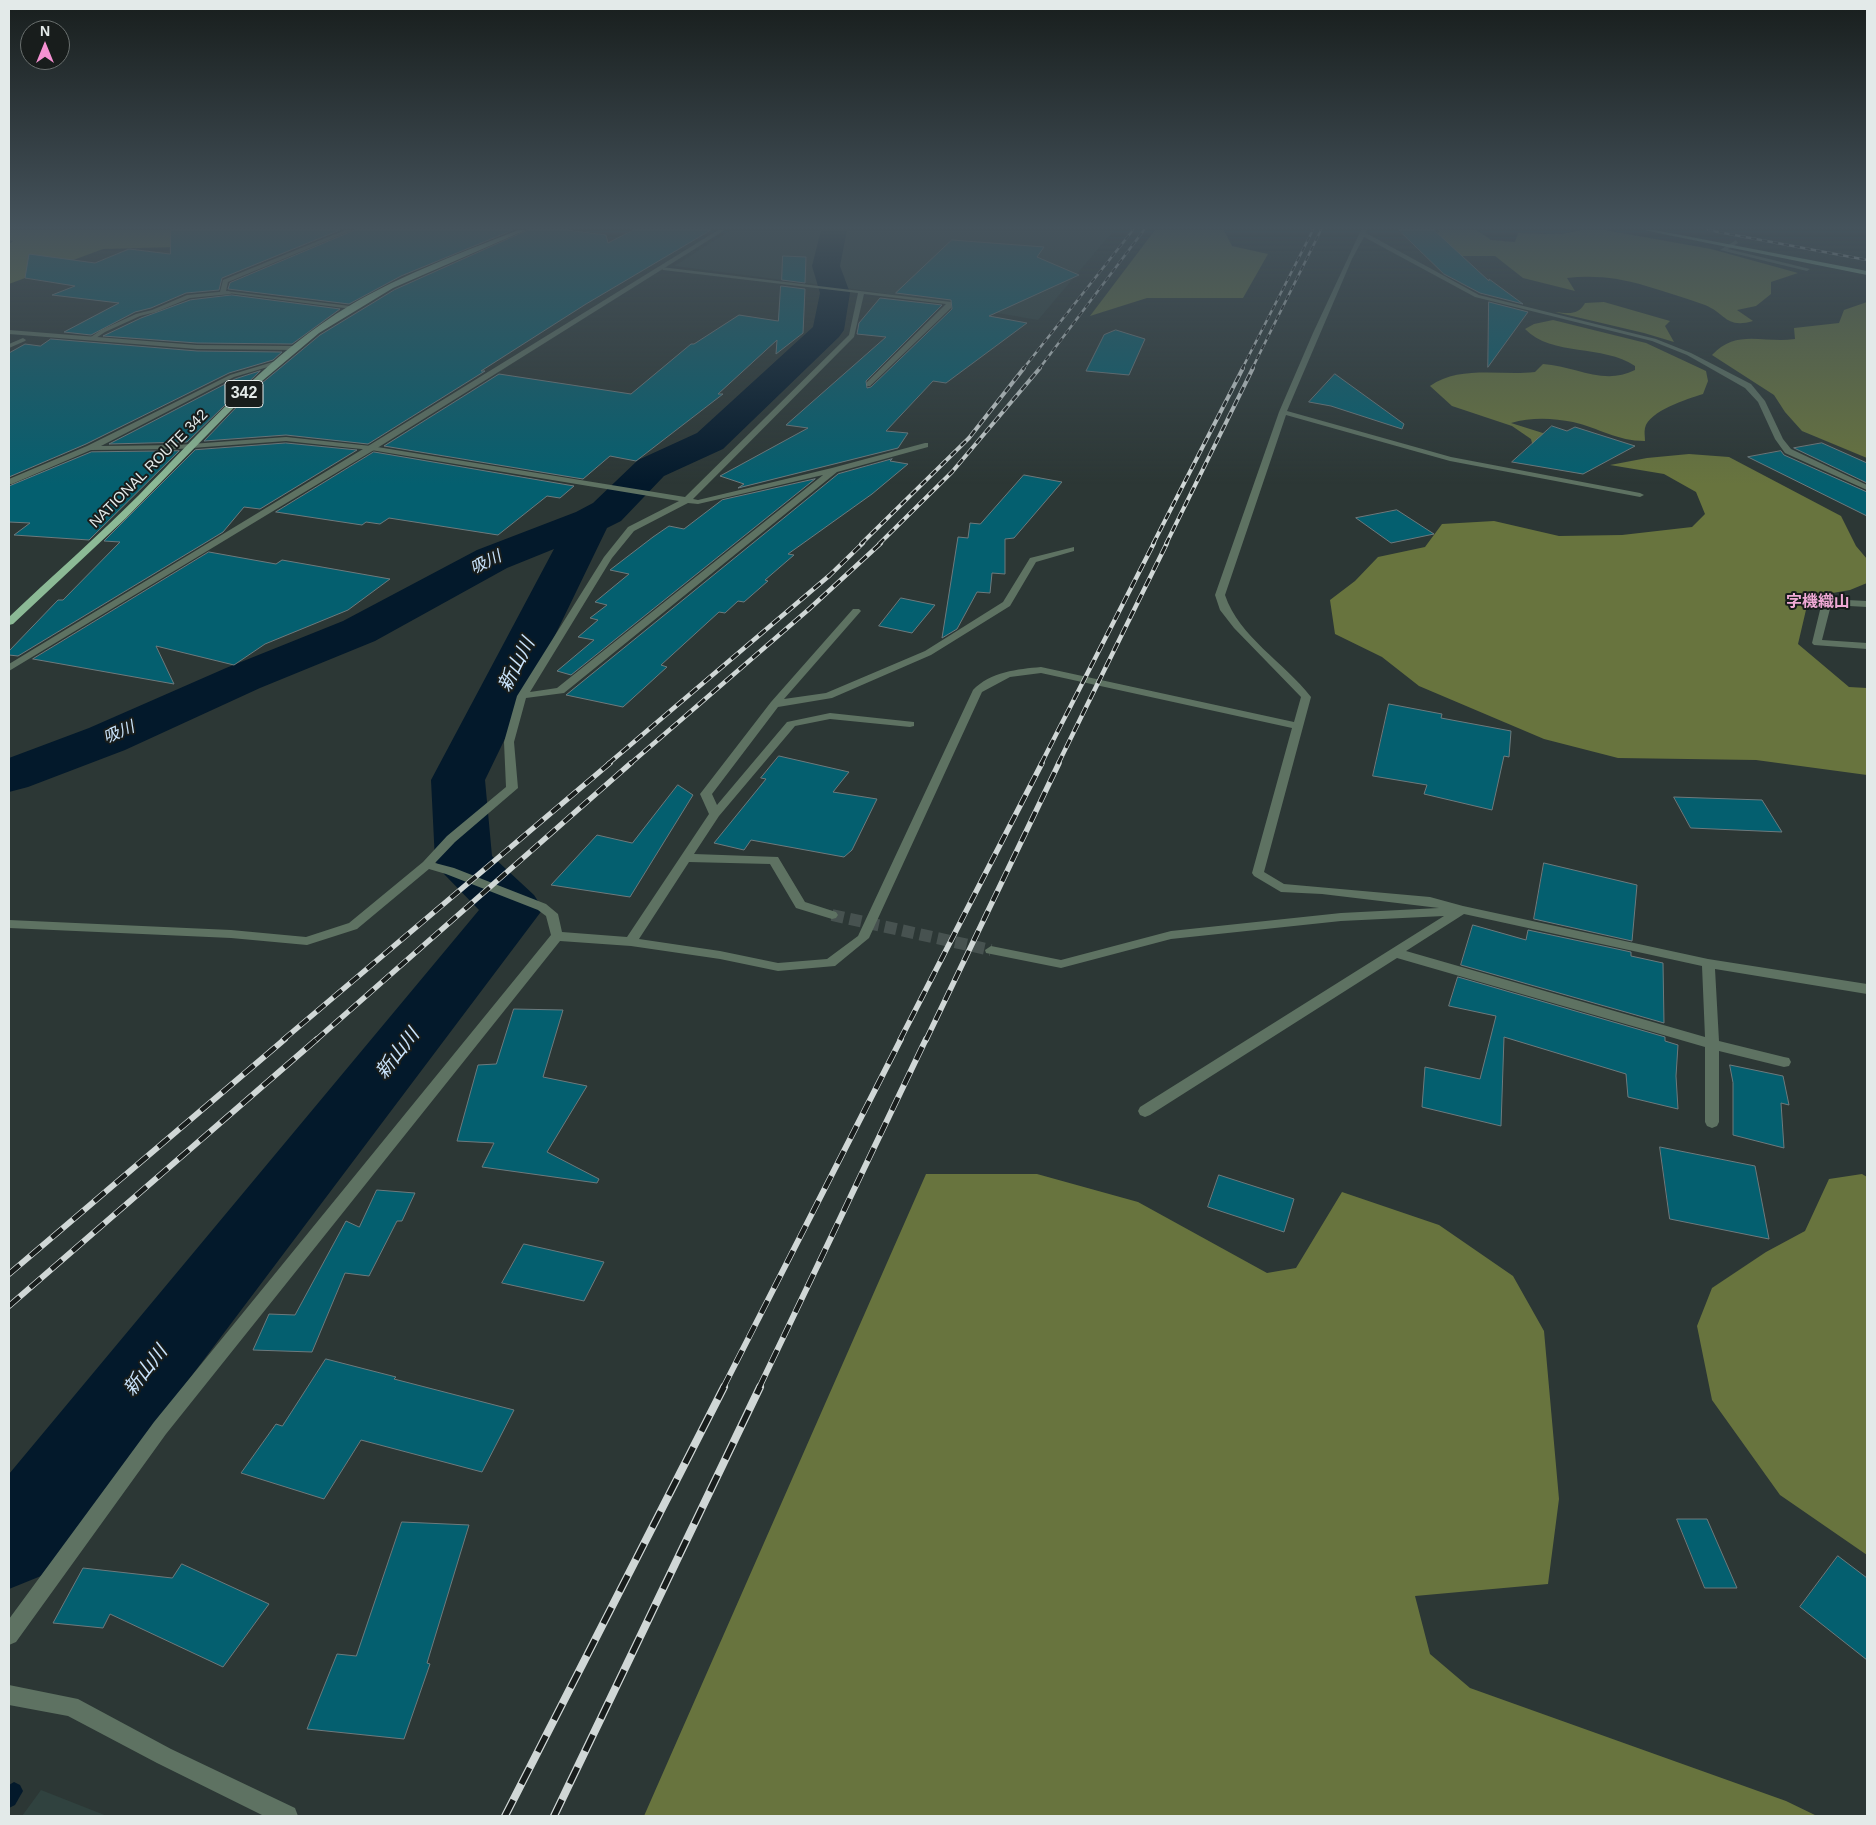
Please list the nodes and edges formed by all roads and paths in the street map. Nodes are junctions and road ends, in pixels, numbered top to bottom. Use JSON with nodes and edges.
{"nodes":[{"id":1,"x":136,"y":315,"type":"edge"},
{"id":2,"x":340,"y":315,"type":"edge"},
{"id":3,"x":587,"y":315,"type":"edge"},
{"id":4,"x":856,"y":315,"type":"edge"},
{"id":5,"x":941,"y":315,"type":"edge"},
{"id":6,"x":1325,"y":315,"type":"edge"},
{"id":7,"x":1554,"y":315,"type":"edge"},
{"id":8,"x":9,"y":332,"type":"edge"},
{"id":9,"x":24,"y":340,"type":"dead end"},
{"id":10,"x":90,"y":340,"type":"junction"},
{"id":11,"x":9,"y":346,"type":"edge"},
{"id":12,"x":294,"y":348,"type":"junction"},
{"id":13,"x":276,"y":363,"type":"junction"},
{"id":14,"x":870,"y":384,"type":"dead end"},
{"id":15,"x":1283,"y":412,"type":"junction"},
{"id":16,"x":192,"y":445,"type":"junction"},
{"id":17,"x":925,"y":445,"type":"dead end"},
{"id":18,"x":90,"y":448,"type":"junction"},
{"id":19,"x":371,"y":448,"type":"junction"},
{"id":20,"x":834,"y":470,"type":"junction"},
{"id":21,"x":9,"y":482,"type":"edge"},
{"id":22,"x":1867,"y":488,"type":"edge"},
{"id":23,"x":1640,"y":495,"type":"dead end"},
{"id":24,"x":687,"y":500,"type":"junction"},
{"id":25,"x":1072,"y":549,"type":"dead end"},
{"id":26,"x":1867,"y":604,"type":"edge"},
{"id":27,"x":856,"y":611,"type":"dead end"},
{"id":28,"x":9,"y":622,"type":"edge"},
{"id":29,"x":1867,"y":646,"type":"edge"},
{"id":30,"x":9,"y":668,"type":"edge"},
{"id":31,"x":522,"y":696,"type":"junction"},
{"id":32,"x":775,"y":704,"type":"junction"},
{"id":33,"x":910,"y":724,"type":"dead end"},
{"id":34,"x":1298,"y":726,"type":"junction"},
{"id":35,"x":715,"y":814,"type":"junction"},
{"id":36,"x":686,"y":858,"type":"junction"},
{"id":37,"x":427,"y":865,"type":"junction"},
{"id":38,"x":1462,"y":910,"type":"junction"},
{"id":39,"x":832,"y":916,"type":"tunnel mouth"},
{"id":40,"x":9,"y":924,"type":"edge"},
{"id":41,"x":557,"y":936,"type":"junction"},
{"id":42,"x":630,"y":942,"type":"junction"},
{"id":43,"x":990,"y":950,"type":"tunnel mouth"},
{"id":44,"x":1396,"y":953,"type":"junction"},
{"id":45,"x":1708,"y":963,"type":"junction"},
{"id":46,"x":1867,"y":989,"type":"edge"},
{"id":47,"x":1712,"y":1044,"type":"junction"},
{"id":48,"x":1784,"y":1062,"type":"dead end"},
{"id":49,"x":1145,"y":1111,"type":"dead end"},
{"id":50,"x":1712,"y":1122,"type":"dead end"},
{"id":51,"x":9,"y":1635,"type":"edge"},
{"id":52,"x":9,"y":1695,"type":"edge"},
{"id":53,"x":287,"y":1816,"type":"edge"}],
"edges":[{"from":1,"to":10,"type":"street"},
{"from":2,"to":12,"type":"highway","name":"NATIONAL ROUTE 342","number":"342"},
{"from":3,"to":19,"type":"street"},
{"from":4,"to":24,"type":"street"},
{"from":5,"to":14,"type":"street"},
{"from":6,"to":15,"type":"street"},
{"from":7,"to":22,"type":"street"},
{"from":8,"to":10,"type":"street"},
{"from":9,"to":11,"type":"street"},
{"from":10,"to":12,"type":"street"},
{"from":12,"to":13,"type":"highway","name":"NATIONAL ROUTE 342","number":"342"},
{"from":13,"to":16,"type":"highway","name":"NATIONAL ROUTE 342","number":"342"},
{"from":13,"to":18,"type":"street"},
{"from":15,"to":23,"type":"street"},
{"from":15,"to":34,"type":"street"},
{"from":16,"to":18,"type":"street"},
{"from":16,"to":19,"type":"street"},
{"from":16,"to":28,"type":"highway","name":"NATIONAL ROUTE 342","number":"342"},
{"from":17,"to":20,"type":"street"},
{"from":18,"to":21,"type":"street"},
{"from":19,"to":24,"type":"street"},
{"from":19,"to":30,"type":"street"},
{"from":20,"to":24,"type":"street"},
{"from":20,"to":31,"type":"street"},
{"from":24,"to":31,"type":"street"},
{"from":25,"to":32,"type":"street"},
{"from":26,"to":29,"type":"street"},
{"from":27,"to":32,"type":"street"},
{"from":31,"to":37,"type":"street"},
{"from":32,"to":35,"type":"street"},
{"from":33,"to":35,"type":"street"},
{"from":34,"to":38,"type":"street"},
{"from":34,"to":42,"type":"street"},
{"from":35,"to":36,"type":"street"},
{"from":36,"to":39,"type":"street"},
{"from":36,"to":42,"type":"street"},
{"from":37,"to":40,"type":"street"},
{"from":37,"to":41,"type":"street"},
{"from":38,"to":43,"type":"street"},
{"from":38,"to":44,"type":"street"},
{"from":38,"to":45,"type":"street"},
{"from":41,"to":42,"type":"street"},
{"from":41,"to":51,"type":"street"},
{"from":44,"to":47,"type":"street"},
{"from":44,"to":49,"type":"street"},
{"from":45,"to":46,"type":"street"},
{"from":45,"to":47,"type":"street"},
{"from":47,"to":48,"type":"street"},
{"from":47,"to":50,"type":"street"},
{"from":52,"to":53,"type":"street"}]}
